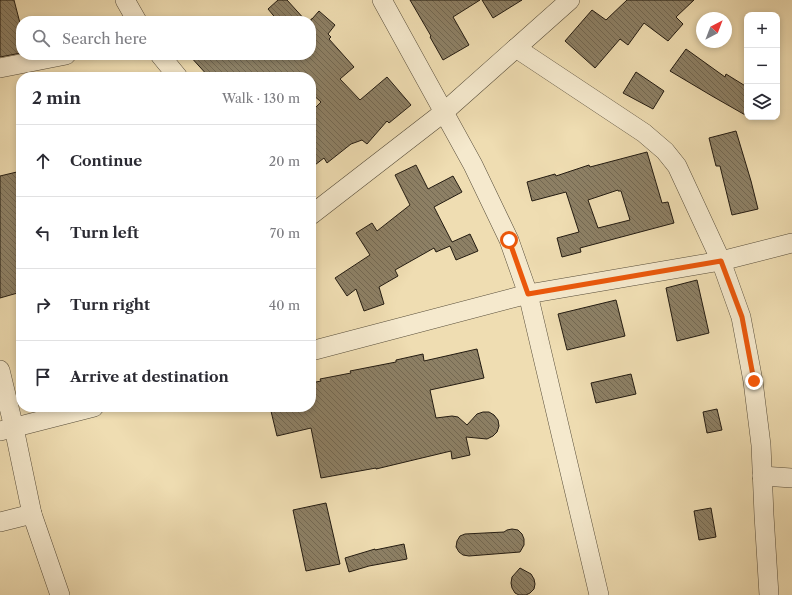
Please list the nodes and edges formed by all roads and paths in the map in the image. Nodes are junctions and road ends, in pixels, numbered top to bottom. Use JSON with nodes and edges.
{"nodes":[{"id":1,"x":125,"y":0,"type":"edge"},
{"id":2,"x":382,"y":0,"type":"edge"},
{"id":3,"x":570,"y":0,"type":"edge"},
{"id":4,"x":134,"y":16,"type":"edge"},
{"id":5,"x":516,"y":48,"type":"junction"},
{"id":6,"x":41,"y":60,"type":"edge"},
{"id":7,"x":164,"y":60,"type":"edge"},
{"id":8,"x":0,"y":68,"type":"edge"},
{"id":9,"x":174,"y":72,"type":"edge"},
{"id":10,"x":444,"y":112,"type":"junction"},
{"id":11,"x":316,"y":211,"type":"edge"},
{"id":12,"x":792,"y":243,"type":"edge"},
{"id":13,"x":721,"y":261,"type":"junction"},
{"id":14,"x":528,"y":294,"type":"junction"},
{"id":15,"x":316,"y":350,"type":"edge"},
{"id":16,"x":0,"y":370,"type":"edge"},
{"id":17,"x":74,"y":412,"type":"edge"},
{"id":18,"x":7,"y":429,"type":"edge"},
{"id":19,"x":762,"y":476,"type":"junction"},
{"id":20,"x":792,"y":478,"type":"edge"},
{"id":21,"x":32,"y":514,"type":"junction"},
{"id":22,"x":0,"y":522,"type":"edge"},
{"id":23,"x":60,"y":595,"type":"edge"},
{"id":24,"x":599,"y":595,"type":"edge"},
{"id":25,"x":769,"y":595,"type":"edge"}],
"edges":[{"from":1,"to":4,"type":"street"},
{"from":2,"to":10,"type":"street"},
{"from":3,"to":5,"type":"street"},
{"from":5,"to":10,"type":"street"},
{"from":5,"to":13,"type":"street"},
{"from":6,"to":8,"type":"street"},
{"from":7,"to":9,"type":"street"},
{"from":10,"to":11,"type":"street"},
{"from":10,"to":14,"type":"street"},
{"from":12,"to":13,"type":"street"},
{"from":13,"to":14,"type":"street"},
{"from":13,"to":19,"type":"street"},
{"from":14,"to":15,"type":"street"},
{"from":14,"to":24,"type":"street"},
{"from":16,"to":18,"type":"street"},
{"from":17,"to":18,"type":"street"},
{"from":18,"to":21,"type":"street"},
{"from":19,"to":20,"type":"street"},
{"from":19,"to":25,"type":"street"},
{"from":21,"to":22,"type":"street"},
{"from":21,"to":23,"type":"street"}]}
